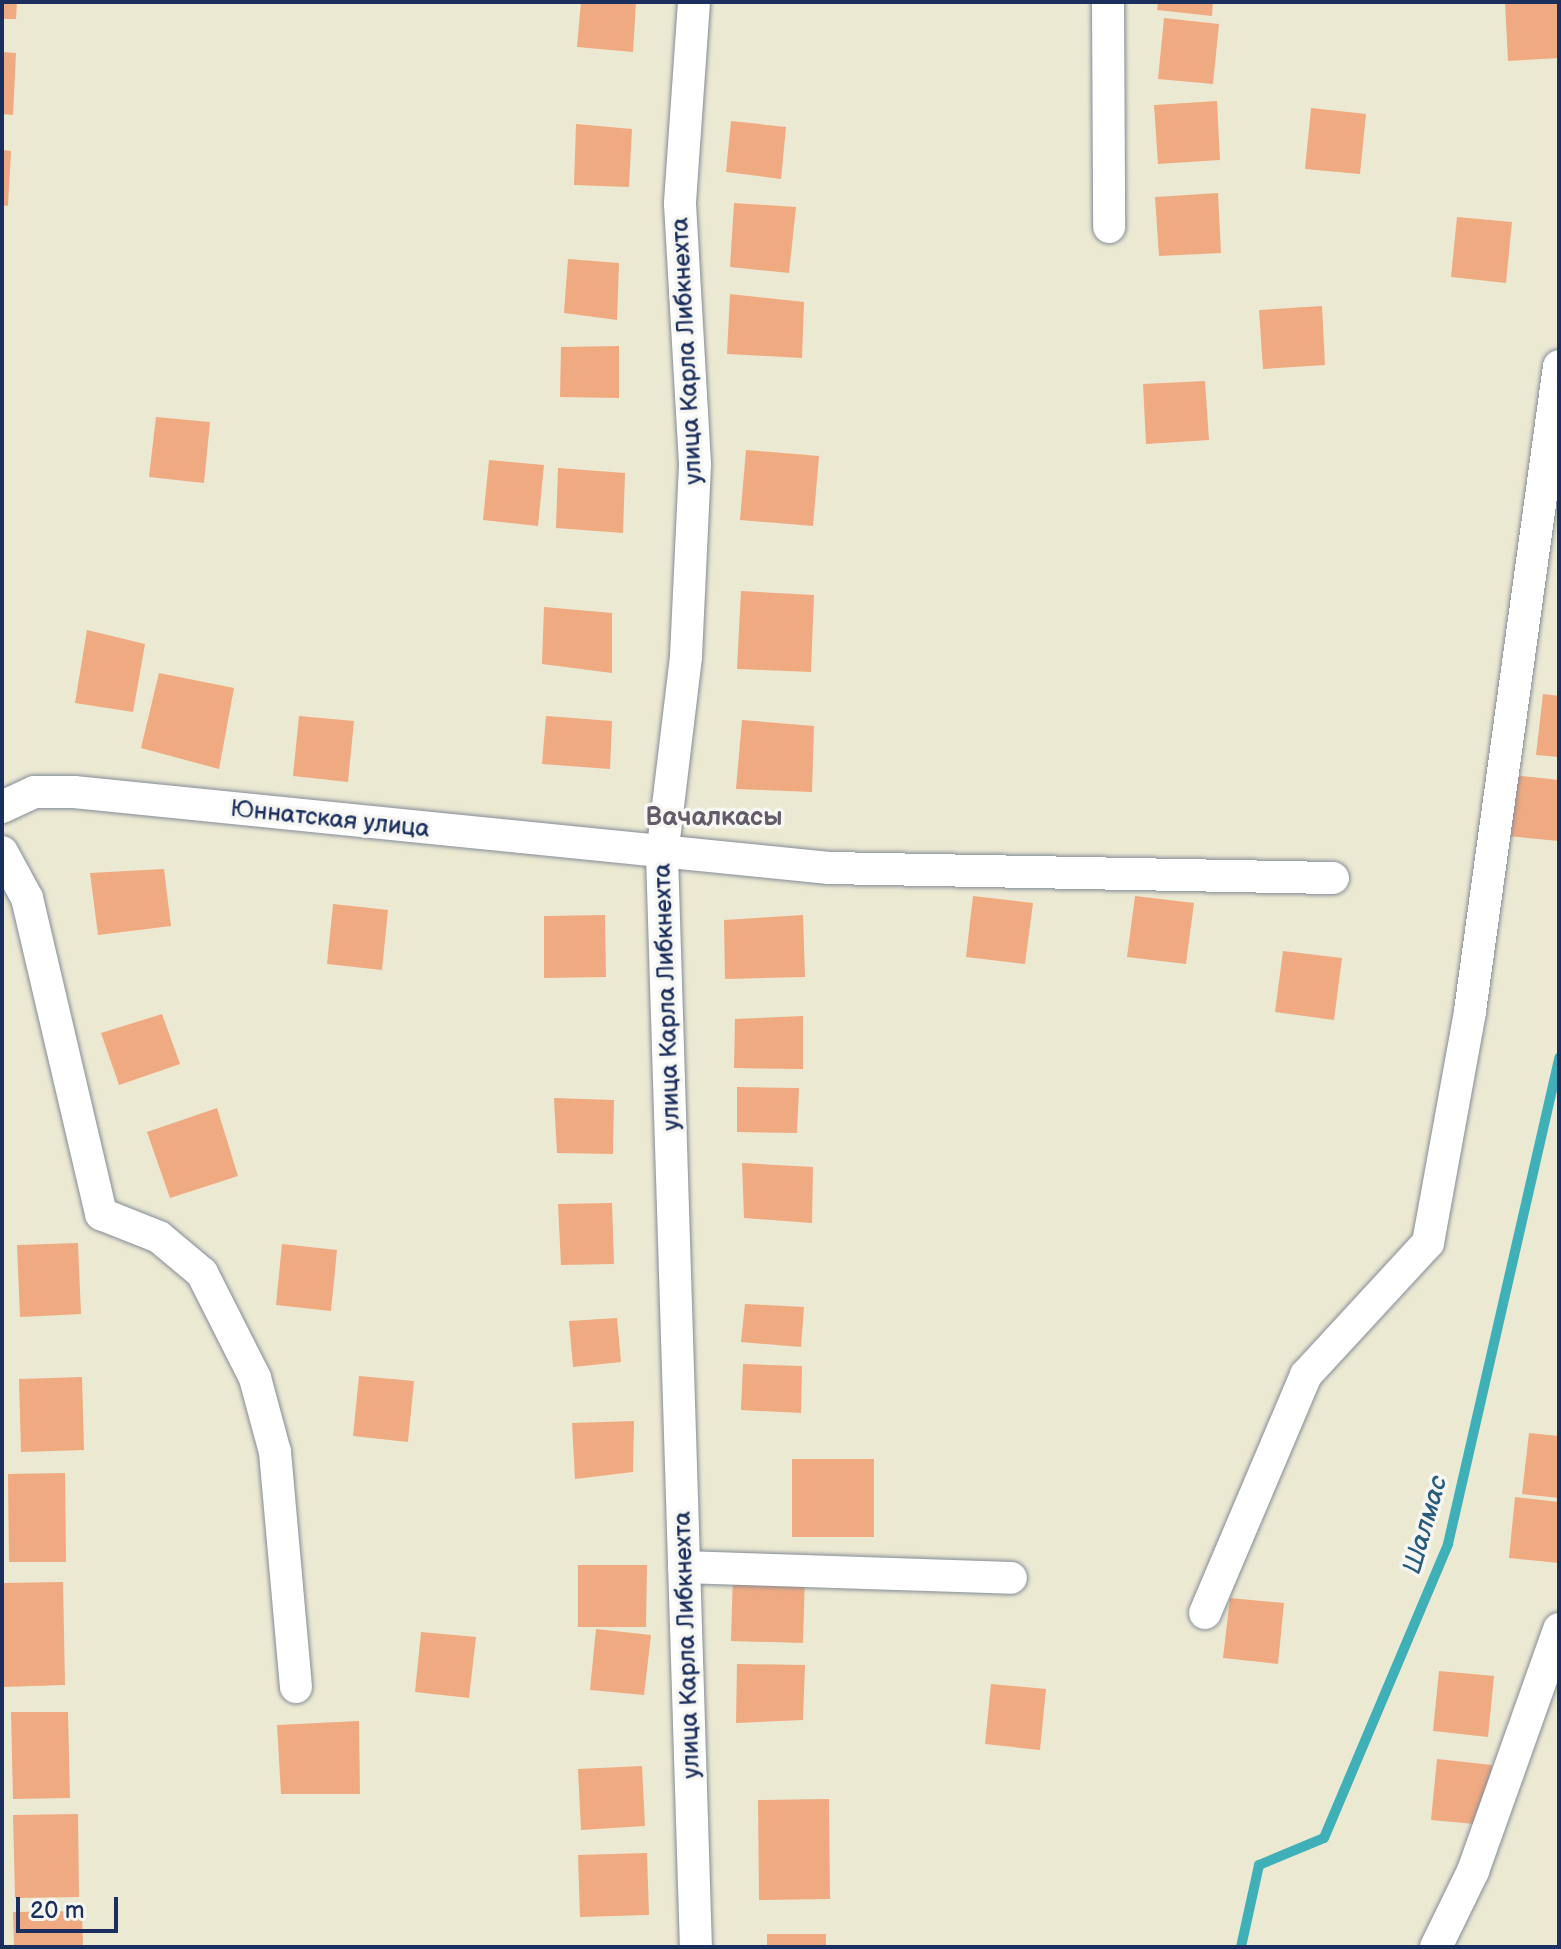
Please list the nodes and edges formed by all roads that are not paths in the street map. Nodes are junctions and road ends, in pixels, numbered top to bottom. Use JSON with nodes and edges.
{"nodes":[{"id":1,"x":694,"y":2,"type":"edge"},
{"id":2,"x":1108,"y":2,"type":"edge"},
{"id":3,"x":1109,"y":227,"type":"dead end"},
{"id":4,"x":1559,"y":366,"type":"edge"},
{"id":5,"x":2,"y":807,"type":"edge"},
{"id":6,"x":2,"y":852,"type":"edge"},
{"id":7,"x":662,"y":855,"type":"junction"},
{"id":8,"x":1333,"y":878,"type":"dead end"},
{"id":9,"x":684,"y":1567,"type":"junction"},
{"id":10,"x":1011,"y":1578,"type":"dead end"},
{"id":11,"x":1205,"y":1613,"type":"dead end"},
{"id":12,"x":1559,"y":1629,"type":"edge"},
{"id":13,"x":296,"y":1687,"type":"dead end"},
{"id":14,"x":696,"y":1947,"type":"edge"},
{"id":15,"x":1436,"y":1947,"type":"edge"}],
"edges":[{"from":1,"to":7,"type":"street","name":"улица Карла Либкнехта"},
{"from":2,"to":3,"type":"street"},
{"from":4,"to":11,"type":"street"},
{"from":5,"to":7,"type":"street","name":"Юннатская улица"},
{"from":6,"to":13,"type":"street"},
{"from":7,"to":8,"type":"street","name":"Юннатская улица"},
{"from":7,"to":9,"type":"street","name":"улица Карла Либкнехта"},
{"from":9,"to":10,"type":"street"},
{"from":9,"to":14,"type":"street","name":"улица Карла Либкнехта"},
{"from":12,"to":15,"type":"street"}]}
